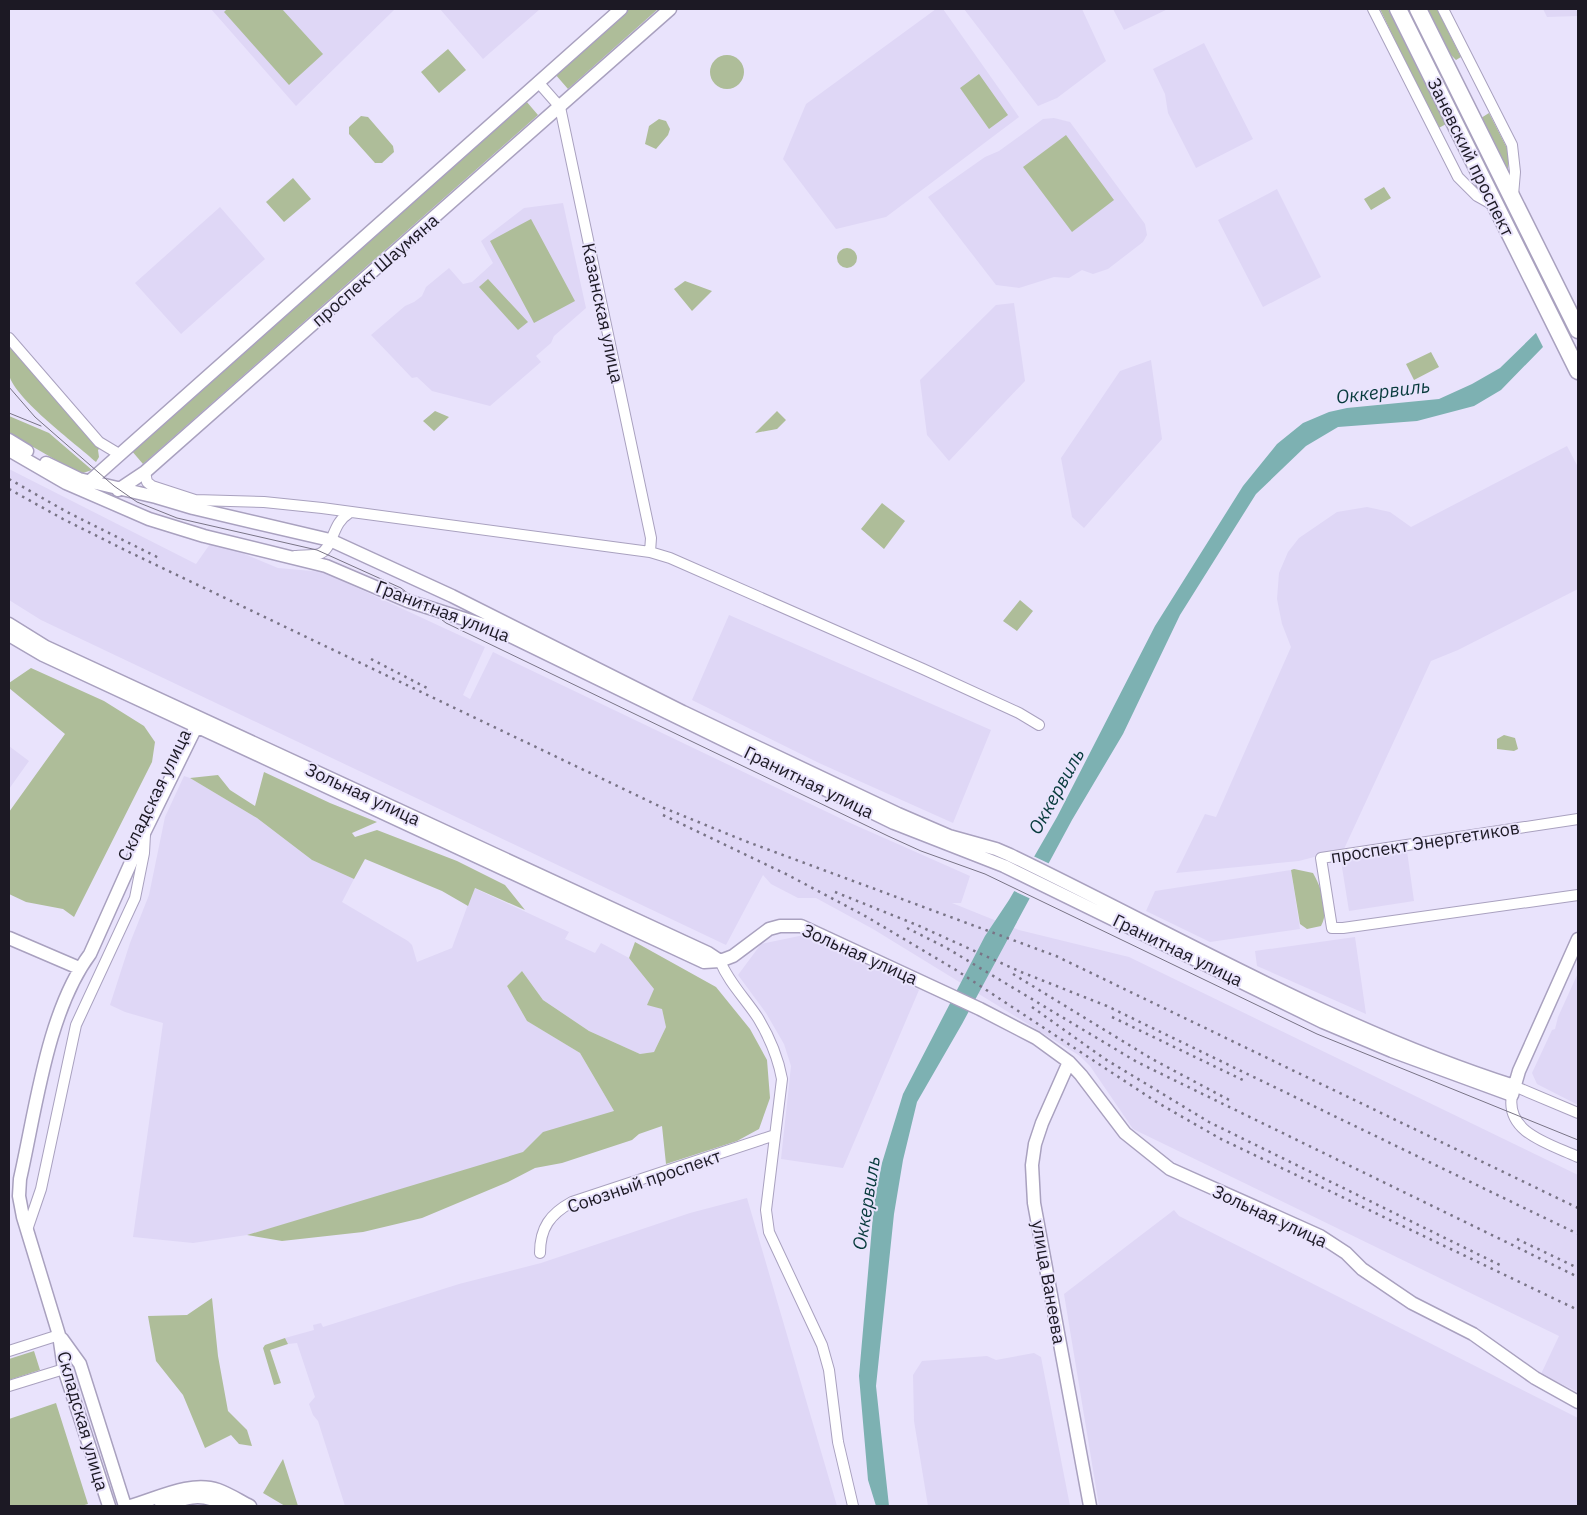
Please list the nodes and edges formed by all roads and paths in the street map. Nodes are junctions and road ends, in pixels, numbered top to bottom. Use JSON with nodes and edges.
{"nodes":[{"id":1,"x":621,"y":9,"type":"edge"},
{"id":2,"x":670,"y":9,"type":"edge"},
{"id":3,"x":1373,"y":9,"type":"edge"},
{"id":4,"x":1398,"y":9,"type":"edge"},
{"id":5,"x":1418,"y":9,"type":"edge"},
{"id":6,"x":1443,"y":9,"type":"edge"},
{"id":7,"x":538,"y":82,"type":"junction"},
{"id":8,"x":560,"y":107,"type":"junction"},
{"id":9,"x":1513,"y":199,"type":"junction"},
{"id":10,"x":1495,"y":206,"type":"junction"},
{"id":11,"x":1578,"y":330,"type":"edge"},
{"id":12,"x":9,"y":338,"type":"edge"},
{"id":13,"x":1578,"y":372,"type":"edge"},
{"id":14,"x":9,"y":440,"type":"edge"},
{"id":15,"x":9,"y":450,"type":"edge"},
{"id":16,"x":114,"y":458,"type":"junction"},
{"id":17,"x":145,"y":472,"type":"junction"},
{"id":18,"x":90,"y":481,"type":"junction"},
{"id":19,"x":105,"y":485,"type":"junction"},
{"id":20,"x":121,"y":488,"type":"junction"},
{"id":21,"x":106,"y":501,"type":"junction"},
{"id":22,"x":194,"y":504,"type":"junction"},
{"id":23,"x":348,"y":514,"type":"junction"},
{"id":24,"x":330,"y":540,"type":"junction"},
{"id":25,"x":650,"y":552,"type":"junction"},
{"id":26,"x":290,"y":556,"type":"junction"},
{"id":27,"x":9,"y":624,"type":"edge"},
{"id":28,"x":9,"y":635,"type":"edge"},
{"id":29,"x":193,"y":722,"type":"junction"},
{"id":30,"x":1039,"y":725,"type":"dead end"},
{"id":31,"x":1578,"y":819,"type":"edge"},
{"id":32,"x":145,"y":831,"type":"junction"},
{"id":33,"x":1007,"y":861,"type":"junction"},
{"id":34,"x":1578,"y":895,"type":"edge"},
{"id":35,"x":9,"y":938,"type":"edge"},
{"id":36,"x":1578,"y":939,"type":"edge"},
{"id":37,"x":720,"y":960,"type":"junction"},
{"id":38,"x":79,"y":968,"type":"junction"},
{"id":39,"x":1069,"y":1062,"type":"junction"},
{"id":40,"x":1512,"y":1090,"type":"junction"},
{"id":41,"x":1578,"y":1113,"type":"edge"},
{"id":42,"x":775,"y":1135,"type":"junction"},
{"id":43,"x":1578,"y":1157,"type":"edge"},
{"id":44,"x":27,"y":1230,"type":"junction"},
{"id":45,"x":540,"y":1253,"type":"dead end"},
{"id":46,"x":59,"y":1336,"type":"junction"},
{"id":47,"x":9,"y":1351,"type":"edge"},
{"id":48,"x":80,"y":1364,"type":"junction"},
{"id":49,"x":64,"y":1369,"type":"junction"},
{"id":50,"x":9,"y":1386,"type":"edge"},
{"id":51,"x":1578,"y":1402,"type":"edge"},
{"id":52,"x":203,"y":1491,"type":"junction"},
{"id":53,"x":109,"y":1506,"type":"edge"},
{"id":54,"x":125,"y":1506,"type":"edge"},
{"id":55,"x":130,"y":1506,"type":"edge"},
{"id":56,"x":161,"y":1506,"type":"edge"},
{"id":57,"x":230,"y":1506,"type":"edge"},
{"id":58,"x":250,"y":1506,"type":"edge"},
{"id":59,"x":853,"y":1506,"type":"edge"},
{"id":60,"x":1090,"y":1506,"type":"edge"}],
"edges":[{"from":1,"to":7,"type":"street","name":"проспект Шаумяна"},
{"from":2,"to":8,"type":"street","name":"проспект Шаумяна"},
{"from":3,"to":10,"type":"street"},
{"from":4,"to":10,"type":"main road","name":"Заневский проспект"},
{"from":5,"to":9,"type":"main road","name":"Заневский проспект"},
{"from":6,"to":9,"type":"street"},
{"from":7,"to":8,"type":"street","name":"Казанская улица"},
{"from":7,"to":16,"type":"street","name":"проспект Шаумяна"},
{"from":8,"to":17,"type":"street","name":"проспект Шаумяна"},
{"from":8,"to":25,"type":"street","name":"Казанская улица"},
{"from":9,"to":11,"type":"main road","name":"Заневский проспект"},
{"from":10,"to":13,"type":"main road","name":"Заневский проспект"},
{"from":12,"to":16,"type":"street"},
{"from":14,"to":18,"type":"street","name":"Гранитная улица"},
{"from":15,"to":21,"type":"street","name":"Гранитная улица"},
{"from":16,"to":18,"type":"street","name":"проспект Шаумяна"},
{"from":16,"to":19,"type":"street"},
{"from":17,"to":20,"type":"street","name":"проспект Шаумяна"},
{"from":17,"to":22,"type":"street","name":"Гранитная улица"},
{"from":18,"to":19,"type":"street","name":"Гранитная улица"},
{"from":19,"to":20,"type":"street","name":"Гранитная улица"},
{"from":19,"to":21,"type":"street"},
{"from":20,"to":21,"type":"street","name":"проспект Шаумяна"},
{"from":20,"to":22,"type":"street","name":"Гранитная улица"},
{"from":21,"to":26,"type":"street","name":"Гранитная улица"},
{"from":22,"to":23,"type":"street","name":"Гранитная улица"},
{"from":22,"to":24,"type":"street","name":"Гранитная улица"},
{"from":23,"to":24,"type":"street"},
{"from":23,"to":25,"type":"street","name":"Гранитная улица"},
{"from":24,"to":26,"type":"street"},
{"from":24,"to":33,"type":"street","name":"Гранитная улица"},
{"from":25,"to":30,"type":"street","name":"Гранитная улица"},
{"from":26,"to":33,"type":"street","name":"Гранитная улица"},
{"from":27,"to":29,"type":"street","name":"Зольная улица"},
{"from":28,"to":29,"type":"street","name":"Зольная улица"},
{"from":29,"to":32,"type":"street","name":"Складская улица"},
{"from":29,"to":37,"type":"street","name":"Зольная улица"},
{"from":29,"to":38,"type":"street","name":"Складская улица"},
{"from":31,"to":34,"type":"street","name":"проспект Энергетиков"},
{"from":32,"to":38,"type":"street","name":"Складская улица"},
{"from":32,"to":44,"type":"street"},
{"from":33,"to":40,"type":"street","name":"Гранитная улица"},
{"from":35,"to":38,"type":"street"},
{"from":36,"to":40,"type":"street"},
{"from":37,"to":39,"type":"street","name":"Зольная улица"},
{"from":37,"to":42,"type":"street"},
{"from":38,"to":44,"type":"street","name":"Складская улица"},
{"from":39,"to":51,"type":"street","name":"Зольная улица"},
{"from":39,"to":60,"type":"street","name":"улица Ванеева"},
{"from":40,"to":41,"type":"street","name":"Гранитная улица"},
{"from":40,"to":43,"type":"street"},
{"from":42,"to":45,"type":"street","name":"Союзный проспект"},
{"from":42,"to":59,"type":"street"},
{"from":44,"to":46,"type":"street","name":"Складская улица"},
{"from":46,"to":47,"type":"street"},
{"from":46,"to":48,"type":"street","name":"Складская улица"},
{"from":46,"to":49,"type":"street","name":"Складская улица"},
{"from":48,"to":49,"type":"street"},
{"from":48,"to":54,"type":"street","name":"Складская улица"},
{"from":49,"to":50,"type":"street"},
{"from":49,"to":53,"type":"street","name":"Складская улица"},
{"from":52,"to":55,"type":"street"},
{"from":52,"to":56,"type":"street"},
{"from":52,"to":57,"type":"street"},
{"from":52,"to":58,"type":"street"}]}
